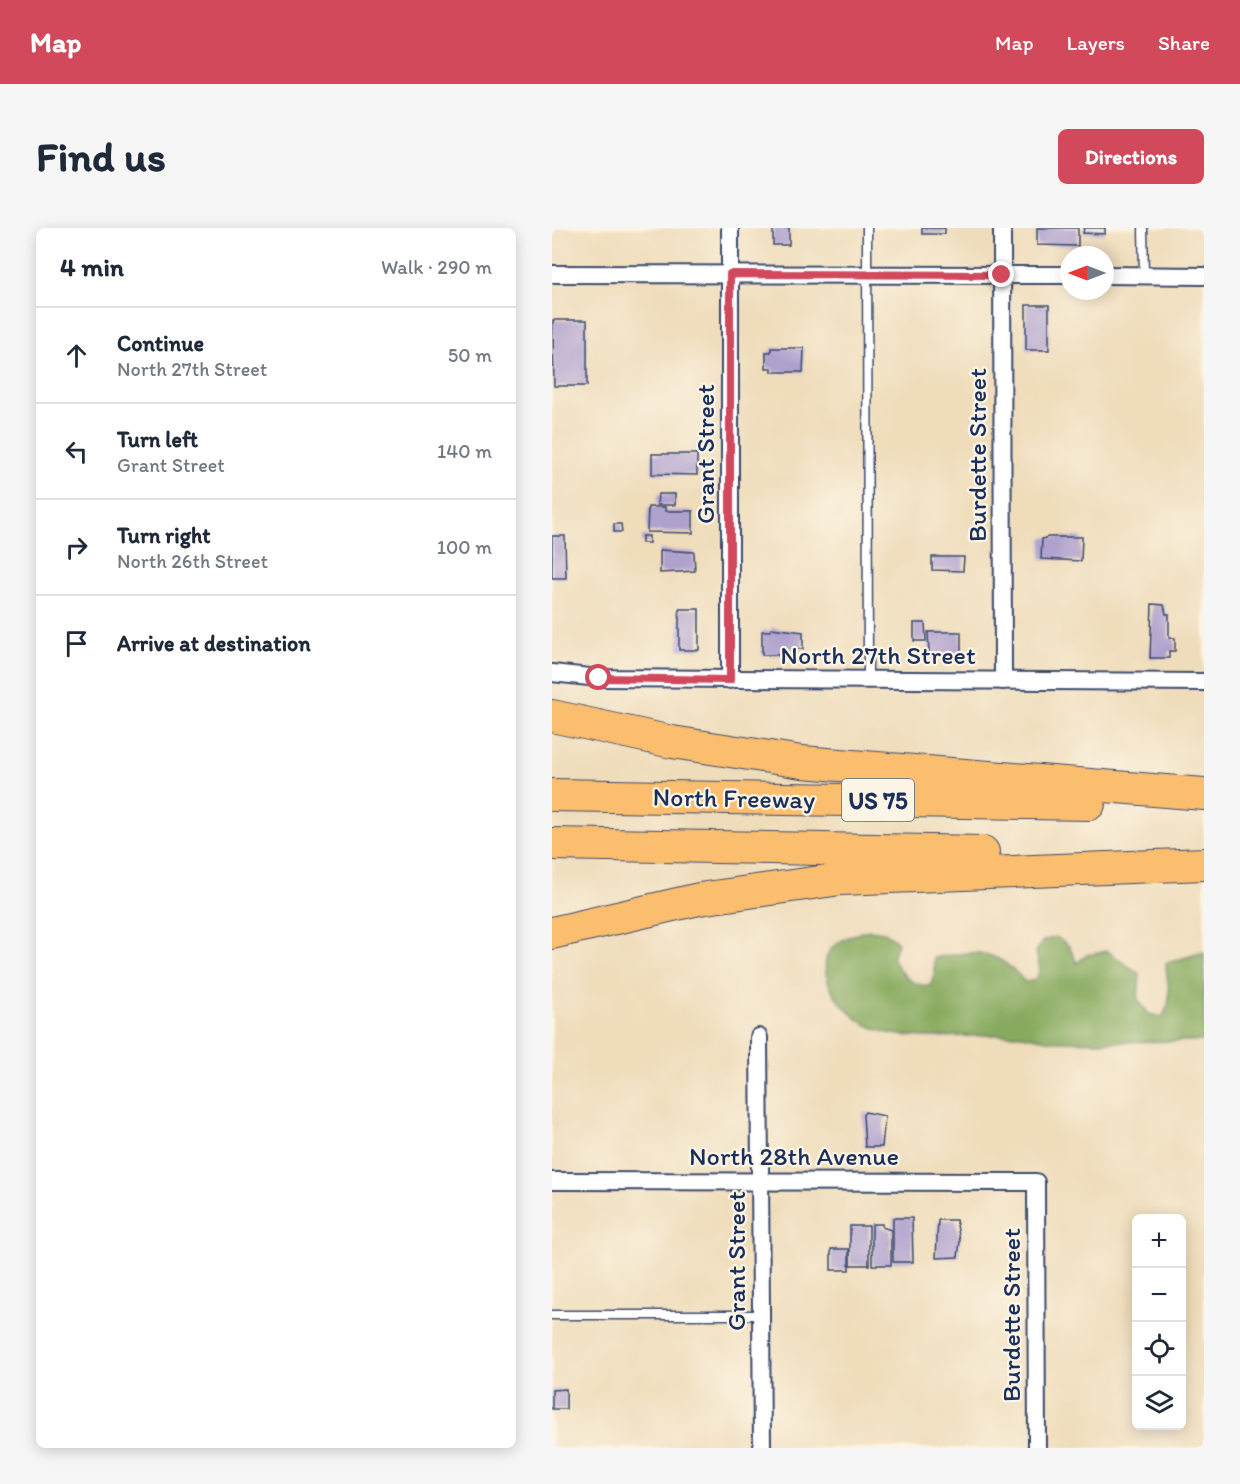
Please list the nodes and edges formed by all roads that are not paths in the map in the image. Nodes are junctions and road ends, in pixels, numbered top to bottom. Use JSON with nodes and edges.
{"nodes":[{"id":1,"x":730,"y":228,"type":"edge"},
{"id":2,"x":867,"y":228,"type":"edge"},
{"id":3,"x":1002,"y":228,"type":"edge"},
{"id":4,"x":1143,"y":228,"type":"edge"},
{"id":5,"x":552,"y":274,"type":"edge"},
{"id":6,"x":730,"y":274,"type":"junction"},
{"id":7,"x":867,"y":275,"type":"junction"},
{"id":8,"x":1002,"y":275,"type":"junction"},
{"id":9,"x":1060,"y":275,"type":"edge"},
{"id":10,"x":1114,"y":275,"type":"edge"},
{"id":11,"x":1144,"y":275,"type":"junction"},
{"id":12,"x":1204,"y":276,"type":"edge"},
{"id":13,"x":552,"y":673,"type":"edge"},
{"id":14,"x":730,"y":680,"type":"junction"},
{"id":15,"x":868,"y":681,"type":"junction"},
{"id":16,"x":1004,"y":681,"type":"junction"},
{"id":17,"x":1204,"y":682,"type":"edge"},
{"id":18,"x":552,"y":716,"type":"edge"},
{"id":19,"x":1204,"y":794,"type":"edge"},
{"id":20,"x":552,"y":795,"type":"edge"},
{"id":21,"x":1204,"y":806,"type":"edge"},
{"id":22,"x":552,"y":844,"type":"edge"},
{"id":23,"x":1204,"y":855,"type":"edge"},
{"id":24,"x":1204,"y":864,"type":"edge"},
{"id":25,"x":552,"y":933,"type":"edge"},
{"id":26,"x":759,"y":1037,"type":"dead end"},
{"id":27,"x":552,"y":1181,"type":"edge"},
{"id":28,"x":761,"y":1181,"type":"junction"},
{"id":29,"x":1036,"y":1182,"type":"joint"},
{"id":30,"x":552,"y":1315,"type":"edge"},
{"id":31,"x":761,"y":1315,"type":"junction"},
{"id":32,"x":762,"y":1448,"type":"edge"},
{"id":33,"x":1037,"y":1448,"type":"edge"}],
"edges":[{"from":1,"to":6,"type":"street","name":"Grant Street"},
{"from":2,"to":7,"type":"lane"},
{"from":3,"to":8,"type":"street","name":"Burdette Street"},
{"from":4,"to":11,"type":"lane"},
{"from":5,"to":6,"type":"street"},
{"from":6,"to":7,"type":"street"},
{"from":6,"to":14,"type":"street","name":"Grant Street"},
{"from":7,"to":8,"type":"street"},
{"from":7,"to":15,"type":"lane"},
{"from":8,"to":9,"type":"street"},
{"from":8,"to":16,"type":"street","name":"Burdette Street"},
{"from":10,"to":11,"type":"street"},
{"from":11,"to":12,"type":"street"},
{"from":13,"to":14,"type":"street","name":"North 27th Street"},
{"from":14,"to":15,"type":"street","name":"North 27th Street"},
{"from":15,"to":16,"type":"street","name":"North 27th Street"},
{"from":16,"to":17,"type":"street","name":"North 27th Street"},
{"from":18,"to":19,"type":"highway"},
{"from":20,"to":21,"type":"highway","name":"North Freeway","number":"US 75"},
{"from":22,"to":23,"type":"highway","name":"North Freeway","number":"US 75"},
{"from":24,"to":25,"type":"highway"},
{"from":26,"to":28,"type":"street","name":"Grant Street"},
{"from":27,"to":28,"type":"street","name":"North 28th Avenue"},
{"from":28,"to":29,"type":"street","name":"North 28th Avenue"},
{"from":28,"to":31,"type":"street","name":"Grant Street"},
{"from":29,"to":33,"type":"street","name":"Burdette Street"},
{"from":30,"to":31,"type":"lane"},
{"from":31,"to":32,"type":"street","name":"Grant Street"}]}
